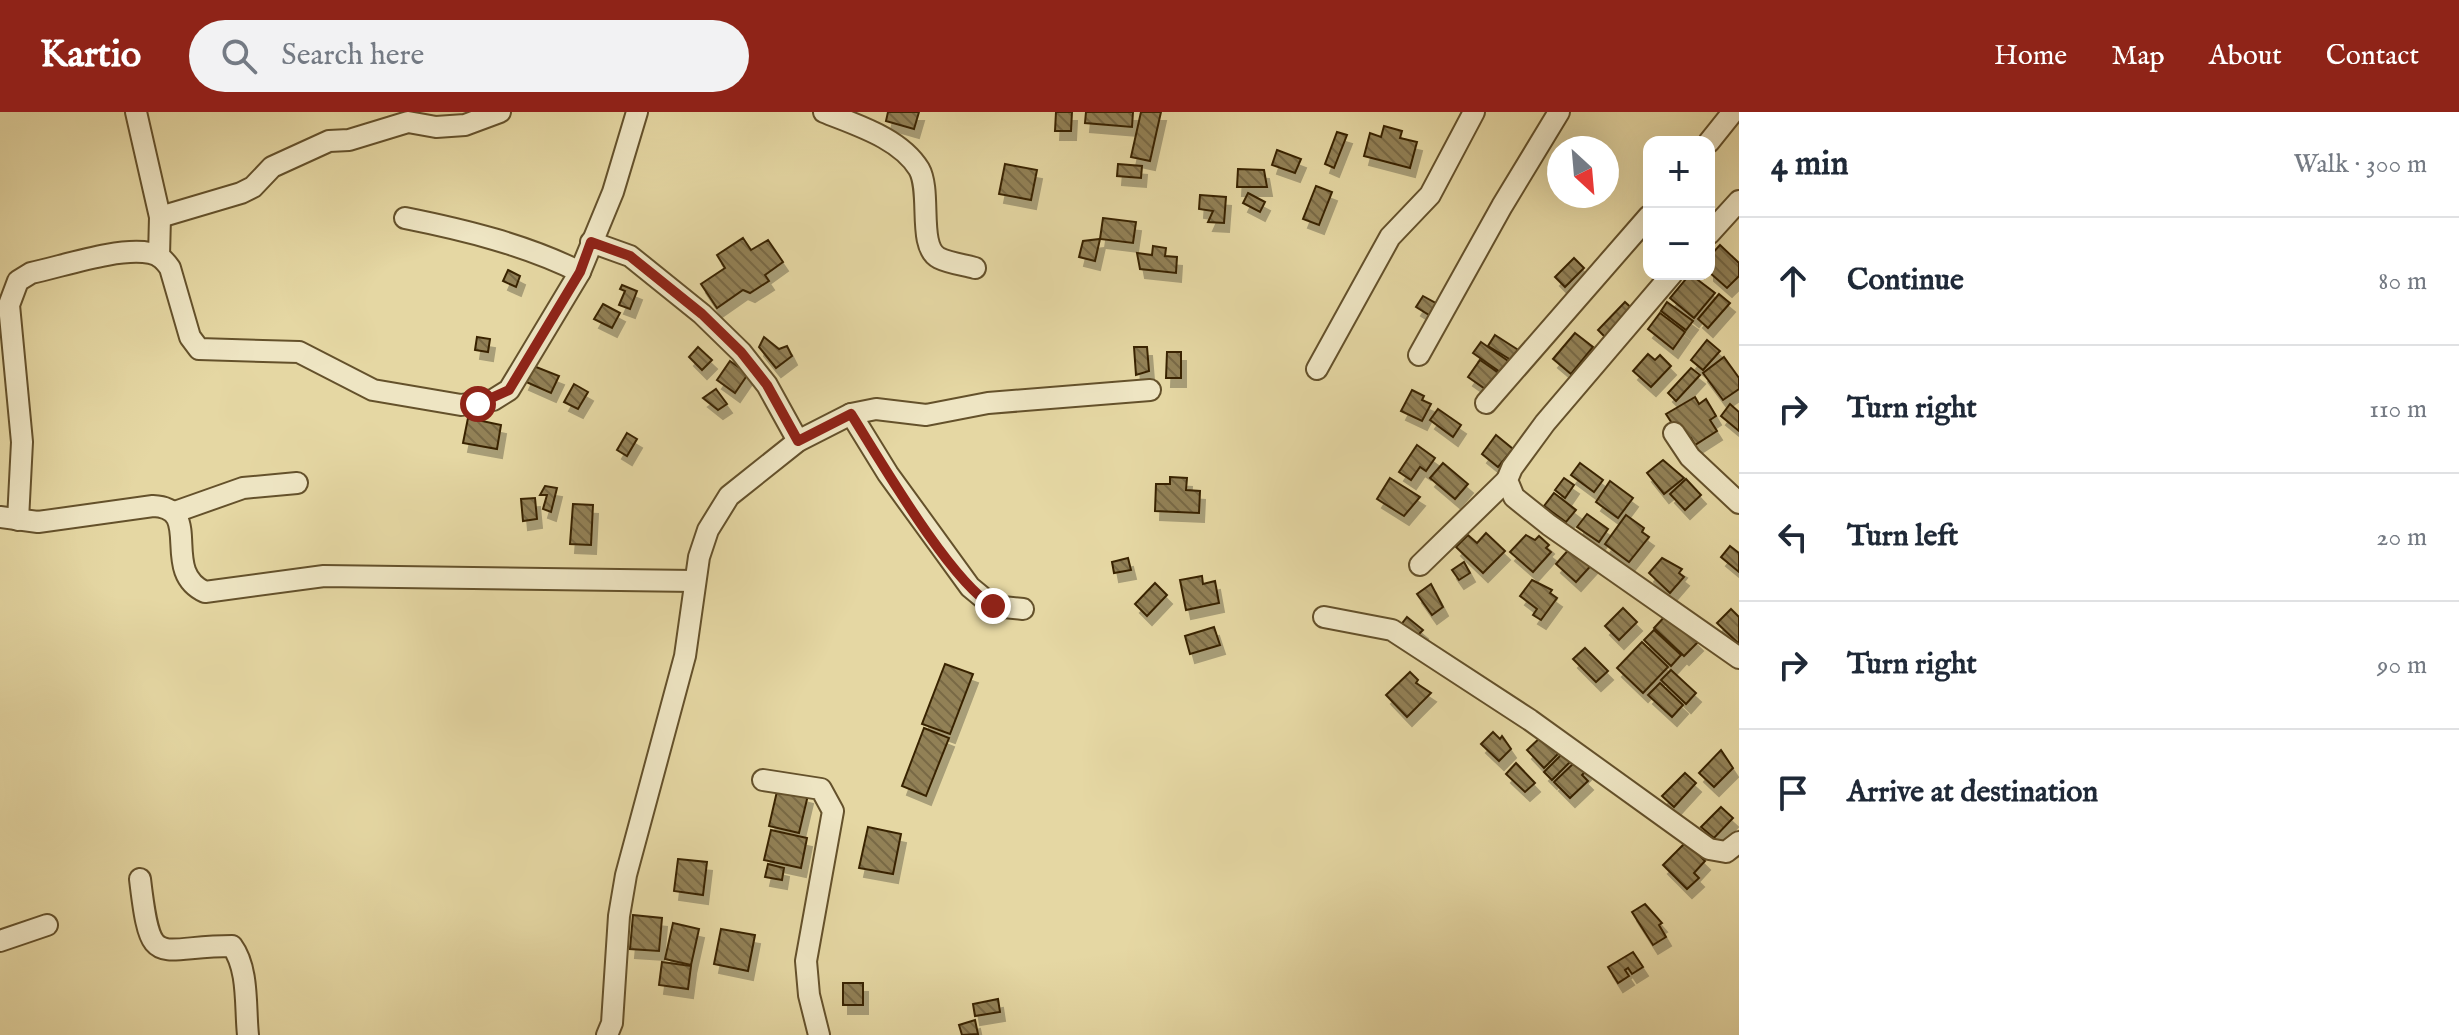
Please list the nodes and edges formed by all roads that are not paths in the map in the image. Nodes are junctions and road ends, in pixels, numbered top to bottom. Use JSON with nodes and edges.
{"nodes":[{"id":1,"x":136,"y":112,"type":"edge"},
{"id":2,"x":500,"y":112,"type":"edge"},
{"id":3,"x":637,"y":112,"type":"edge"},
{"id":4,"x":824,"y":112,"type":"edge"},
{"id":5,"x":1474,"y":112,"type":"edge"},
{"id":6,"x":1559,"y":112,"type":"edge"},
{"id":7,"x":1733,"y":112,"type":"edge"},
{"id":8,"x":1714,"y":136,"type":"edge"},
{"id":9,"x":1739,"y":201,"type":"edge"},
{"id":10,"x":160,"y":217,"type":"junction"},
{"id":11,"x":405,"y":218,"type":"dead end"},
{"id":12,"x":1643,"y":223,"type":"edge"},
{"id":13,"x":1715,"y":227,"type":"edge"},
{"id":14,"x":591,"y":242,"type":"junction"},
{"id":15,"x":159,"y":256,"type":"junction"},
{"id":16,"x":975,"y":268,"type":"dead end"},
{"id":17,"x":580,"y":272,"type":"junction"},
{"id":18,"x":1667,"y":280,"type":"edge"},
{"id":19,"x":1419,"y":355,"type":"dead end"},
{"id":20,"x":1317,"y":369,"type":"dead end"},
{"id":21,"x":1150,"y":390,"type":"dead end"},
{"id":22,"x":1486,"y":403,"type":"dead end"},
{"id":23,"x":851,"y":414,"type":"junction"},
{"id":24,"x":1674,"y":433,"type":"dead end"},
{"id":25,"x":798,"y":441,"type":"junction"},
{"id":26,"x":1507,"y":480,"type":"junction"},
{"id":27,"x":297,"y":483,"type":"dead end"},
{"id":28,"x":1739,"y":503,"type":"edge"},
{"id":29,"x":175,"y":512,"type":"junction"},
{"id":30,"x":9,"y":518,"type":"edge"},
{"id":31,"x":1420,"y":565,"type":"dead end"},
{"id":32,"x":694,"y":581,"type":"junction"},
{"id":33,"x":1023,"y":609,"type":"dead end"},
{"id":34,"x":1324,"y":617,"type":"dead end"},
{"id":35,"x":1739,"y":658,"type":"edge"},
{"id":36,"x":763,"y":780,"type":"dead end"},
{"id":37,"x":1739,"y":842,"type":"edge"},
{"id":38,"x":140,"y":879,"type":"dead end"},
{"id":39,"x":47,"y":925,"type":"dead end"},
{"id":40,"x":0,"y":941,"type":"edge"},
{"id":41,"x":248,"y":1035,"type":"edge"},
{"id":42,"x":607,"y":1035,"type":"edge"},
{"id":43,"x":819,"y":1035,"type":"edge"}],
"edges":[{"from":1,"to":10,"type":"street"},
{"from":2,"to":10,"type":"street"},
{"from":3,"to":14,"type":"street"},
{"from":4,"to":16,"type":"street"},
{"from":5,"to":20,"type":"street"},
{"from":6,"to":19,"type":"street"},
{"from":7,"to":8,"type":"street"},
{"from":9,"to":13,"type":"street"},
{"from":10,"to":15,"type":"street"},
{"from":11,"to":17,"type":"street"},
{"from":12,"to":22,"type":"street"},
{"from":14,"to":17,"type":"street"},
{"from":14,"to":25,"type":"street"},
{"from":15,"to":17,"type":"street"},
{"from":15,"to":30,"type":"street"},
{"from":18,"to":26,"type":"street"},
{"from":21,"to":23,"type":"street"},
{"from":23,"to":25,"type":"street"},
{"from":23,"to":33,"type":"street"},
{"from":24,"to":28,"type":"street"},
{"from":25,"to":32,"type":"street"},
{"from":26,"to":31,"type":"street"},
{"from":26,"to":35,"type":"street"},
{"from":27,"to":29,"type":"street"},
{"from":29,"to":30,"type":"street"},
{"from":29,"to":32,"type":"street"},
{"from":32,"to":42,"type":"street"},
{"from":34,"to":37,"type":"street"},
{"from":36,"to":43,"type":"street"},
{"from":38,"to":41,"type":"street"},
{"from":39,"to":40,"type":"street"}]}
